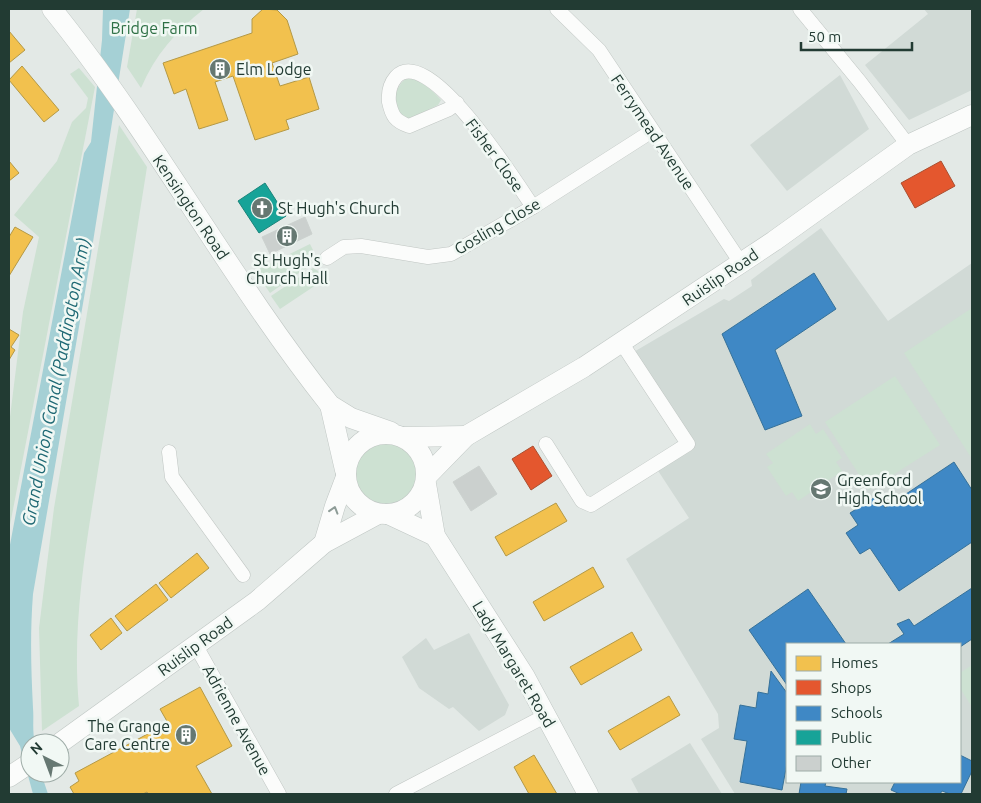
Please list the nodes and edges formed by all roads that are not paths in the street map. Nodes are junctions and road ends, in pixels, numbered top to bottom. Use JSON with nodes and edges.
{"nodes":[{"id":1,"x":52,"y":9,"type":"edge"},
{"id":2,"x":557,"y":9,"type":"edge"},
{"id":3,"x":800,"y":9,"type":"edge"},
{"id":4,"x":457,"y":103,"type":"junction"},
{"id":5,"x":972,"y":115,"type":"edge"},
{"id":6,"x":652,"y":131,"type":"junction"},
{"id":7,"x":908,"y":145,"type":"junction"},
{"id":8,"x":533,"y":207,"type":"junction"},
{"id":9,"x":327,"y":258,"type":"dead end"},
{"id":10,"x":741,"y":263,"type":"junction"},
{"id":11,"x":621,"y":342,"type":"junction"},
{"id":12,"x":330,"y":406,"type":"junction"},
{"id":13,"x":397,"y":434,"type":"junction"},
{"id":14,"x":466,"y":436,"type":"junction"},
{"id":15,"x":546,"y":444,"type":"dead end"},
{"id":16,"x":169,"y":452,"type":"dead end"},
{"id":17,"x":346,"y":474,"type":"junction"},
{"id":18,"x":426,"y":479,"type":"junction"},
{"id":19,"x":383,"y":514,"type":"junction"},
{"id":20,"x":435,"y":536,"type":"junction"},
{"id":21,"x":324,"y":543,"type":"junction"},
{"id":22,"x":243,"y":575,"type":"dead end"},
{"id":23,"x":196,"y":646,"type":"junction"},
{"id":24,"x":547,"y":715,"type":"junction"},
{"id":25,"x":70,"y":737,"type":"edge"},
{"id":26,"x":20,"y":770,"type":"edge"},
{"id":27,"x":9,"y":777,"type":"edge"},
{"id":28,"x":279,"y":794,"type":"edge"},
{"id":29,"x":396,"y":794,"type":"edge"},
{"id":30,"x":588,"y":794,"type":"edge"}],
"edges":[{"from":1,"to":12,"type":"main road","name":"Kensington Road"},
{"from":2,"to":6,"type":"street","name":"Ferrymead Avenue"},
{"from":3,"to":7,"type":"street"},
{"from":4,"to":4,"type":"street","name":"Fisher Close"},
{"from":4,"to":8,"type":"street","name":"Fisher Close"},
{"from":5,"to":7,"type":"main road","name":"Ruislip Road"},
{"from":6,"to":8,"type":"street","name":"Gosling Close"},
{"from":6,"to":10,"type":"street","name":"Ferrymead Avenue"},
{"from":7,"to":10,"type":"main road","name":"Ruislip Road"},
{"from":8,"to":9,"type":"street","name":"Gosling Close"},
{"from":10,"to":11,"type":"main road","name":"Ruislip Road"},
{"from":11,"to":14,"type":"main road","name":"Ruislip Road"},
{"from":11,"to":15,"type":"street"},
{"from":12,"to":13,"type":"main road","name":"Kensington Road"},
{"from":12,"to":17,"type":"main road","name":"Kensington Road"},
{"from":13,"to":14,"type":"main road","name":"Ruislip Road"},
{"from":13,"to":17,"type":"main road"},
{"from":13,"to":18,"type":"main road"},
{"from":14,"to":18,"type":"main road","name":"Ruislip Road"},
{"from":16,"to":22,"type":"street"},
{"from":17,"to":19,"type":"main road"},
{"from":21,"to":17,"type":"main road","one_way":true},
{"from":18,"to":19,"type":"main road"},
{"from":18,"to":20,"type":"main road","name":"Lady Margaret Road"},
{"from":19,"to":20,"type":"main road"},
{"from":19,"to":21,"type":"main road","name":"Ruislip Road"},
{"from":20,"to":24,"type":"main road","name":"Lady Margaret Road"},
{"from":21,"to":23,"type":"main road","name":"Ruislip Road"},
{"from":23,"to":25,"type":"main road","name":"Ruislip Road"},
{"from":23,"to":28,"type":"street","name":"Adrienne Avenue"},
{"from":24,"to":29,"type":"street"},
{"from":24,"to":30,"type":"main road","name":"Lady Margaret Road"},
{"from":26,"to":27,"type":"main road"}]}
